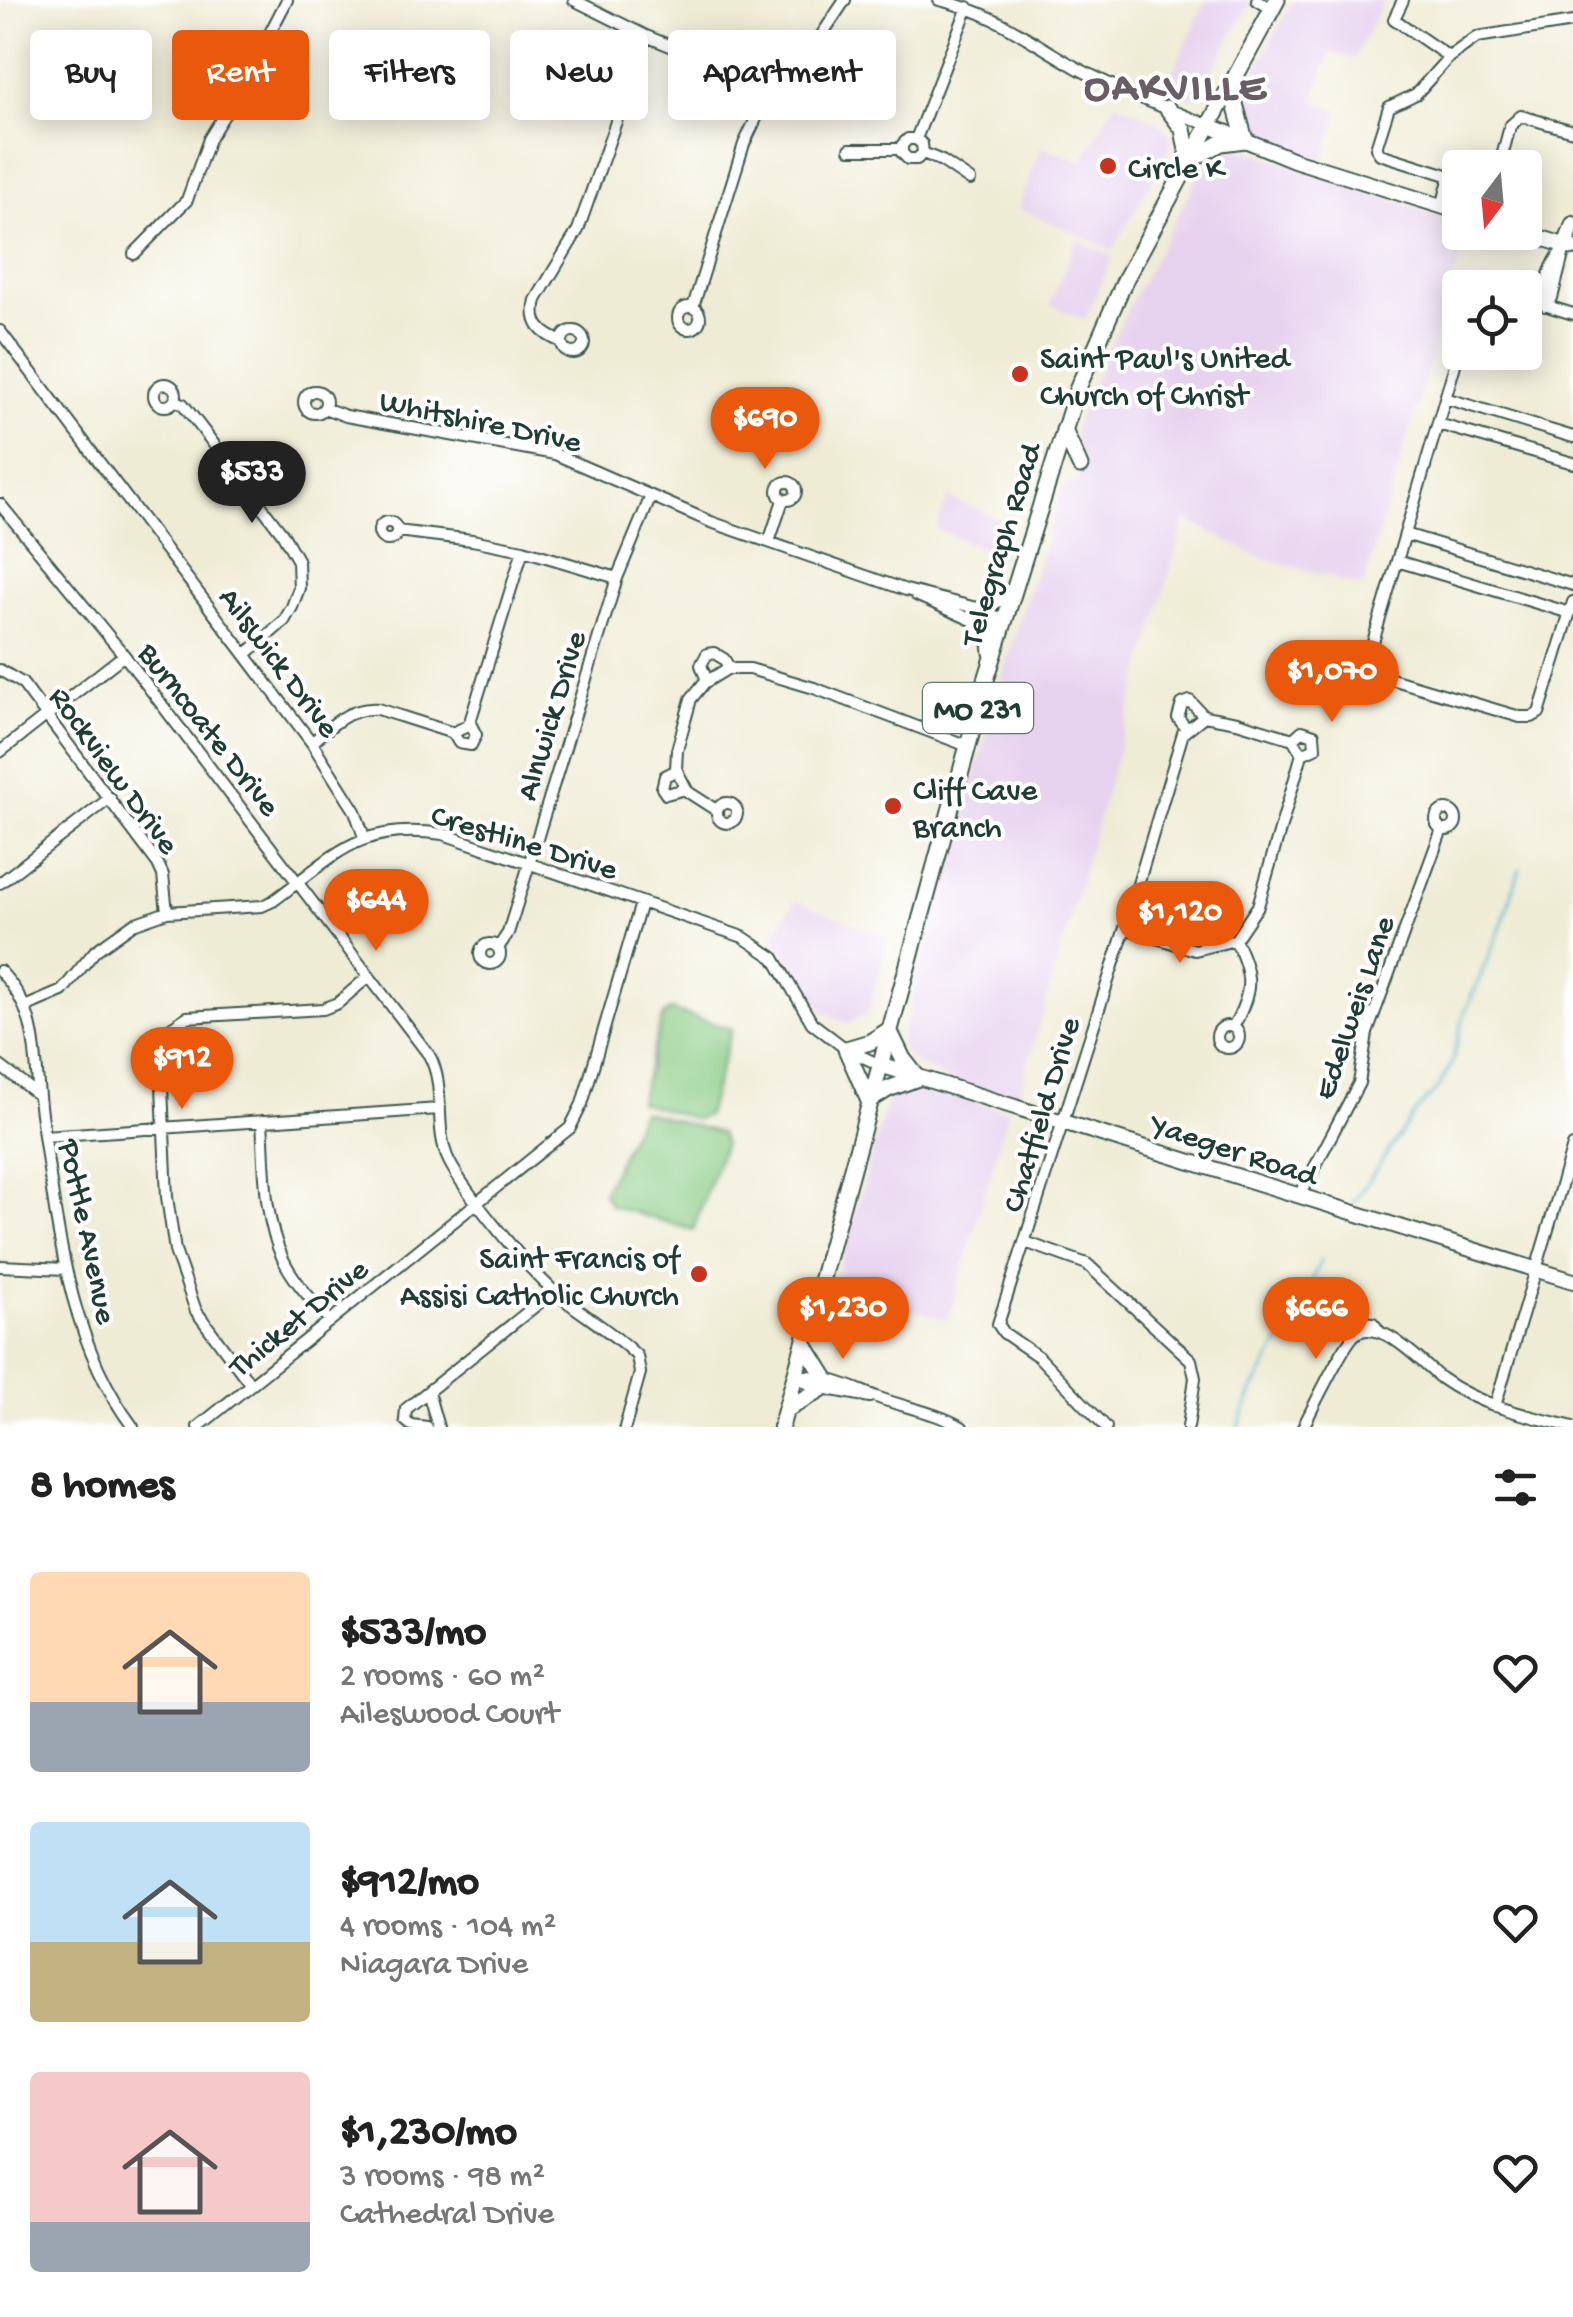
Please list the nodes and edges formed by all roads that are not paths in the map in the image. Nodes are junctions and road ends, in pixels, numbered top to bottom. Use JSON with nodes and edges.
{"nodes":[{"id":1,"x":287,"y":0,"type":"edge"},
{"id":2,"x":574,"y":0,"type":"edge"},
{"id":3,"x":845,"y":0,"type":"edge"},
{"id":4,"x":940,"y":0,"type":"edge"},
{"id":5,"x":1257,"y":0,"type":"edge"},
{"id":6,"x":1403,"y":0,"type":"edge"},
{"id":7,"x":1275,"y":4,"type":"edge"},
{"id":8,"x":968,"y":7,"type":"junction"},
{"id":9,"x":1573,"y":22,"type":"edge"},
{"id":10,"x":634,"y":30,"type":"edge"},
{"id":11,"x":825,"y":30,"type":"edge"},
{"id":12,"x":1449,"y":58,"type":"junction"},
{"id":13,"x":1230,"y":86,"type":"junction"},
{"id":14,"x":1166,"y":108,"type":"junction"},
{"id":15,"x":617,"y":120,"type":"edge"},
{"id":16,"x":758,"y":120,"type":"edge"},
{"id":17,"x":1208,"y":125,"type":"junction"},
{"id":18,"x":1573,"y":131,"type":"edge"},
{"id":19,"x":916,"y":139,"type":"junction"},
{"id":20,"x":1245,"y":140,"type":"junction"},
{"id":21,"x":901,"y":149,"type":"junction"},
{"id":22,"x":850,"y":150,"type":"dead end"},
{"id":23,"x":1503,"y":150,"type":"edge"},
{"id":24,"x":922,"y":153,"type":"junction"},
{"id":25,"x":1189,"y":161,"type":"junction"},
{"id":26,"x":1442,"y":173,"type":"edge"},
{"id":27,"x":970,"y":180,"type":"dead end"},
{"id":28,"x":1442,"y":207,"type":"edge"},
{"id":29,"x":1573,"y":224,"type":"edge"},
{"id":30,"x":1542,"y":238,"type":"edge"},
{"id":31,"x":1569,"y":247,"type":"edge"},
{"id":32,"x":134,"y":254,"type":"dead end"},
{"id":33,"x":1544,"y":306,"type":"joint"},
{"id":34,"x":692,"y":307,"type":"dead end"},
{"id":35,"x":1573,"y":314,"type":"edge"},
{"id":36,"x":0,"y":331,"type":"edge"},
{"id":37,"x":562,"y":342,"type":"dead end"},
{"id":38,"x":1453,"y":370,"type":"edge"},
{"id":39,"x":1445,"y":398,"type":"junction"},
{"id":40,"x":176,"y":400,"type":"dead end"},
{"id":41,"x":324,"y":408,"type":"dead end"},
{"id":42,"x":1438,"y":424,"type":"junction"},
{"id":43,"x":1064,"y":430,"type":"junction"},
{"id":44,"x":1573,"y":437,"type":"edge"},
{"id":45,"x":1573,"y":463,"type":"edge"},
{"id":46,"x":1080,"y":466,"type":"dead end"},
{"id":47,"x":651,"y":496,"type":"junction"},
{"id":48,"x":782,"y":500,"type":"dead end"},
{"id":49,"x":0,"y":504,"type":"edge"},
{"id":50,"x":398,"y":531,"type":"dead end"},
{"id":51,"x":1405,"y":534,"type":"junction"},
{"id":52,"x":769,"y":542,"type":"junction"},
{"id":53,"x":523,"y":550,"type":"junction"},
{"id":54,"x":1397,"y":560,"type":"junction"},
{"id":55,"x":617,"y":578,"type":"junction"},
{"id":56,"x":1573,"y":585,"type":"edge"},
{"id":57,"x":1013,"y":591,"type":"junction"},
{"id":58,"x":1571,"y":608,"type":"edge"},
{"id":59,"x":978,"y":615,"type":"junction"},
{"id":60,"x":1003,"y":623,"type":"junction"},
{"id":61,"x":246,"y":654,"type":"junction"},
{"id":62,"x":124,"y":655,"type":"junction"},
{"id":63,"x":992,"y":658,"type":"junction"},
{"id":64,"x":730,"y":669,"type":"junction"},
{"id":65,"x":0,"y":670,"type":"edge"},
{"id":66,"x":707,"y":681,"type":"junction"},
{"id":67,"x":47,"y":715,"type":"junction"},
{"id":68,"x":1293,"y":739,"type":"junction"},
{"id":69,"x":312,"y":743,"type":"junction"},
{"id":70,"x":968,"y":746,"type":"junction"},
{"id":71,"x":0,"y":752,"type":"edge"},
{"id":72,"x":1302,"y":754,"type":"junction"},
{"id":73,"x":677,"y":770,"type":"junction"},
{"id":74,"x":686,"y":789,"type":"junction"},
{"id":75,"x":110,"y":798,"type":"junction"},
{"id":76,"x":716,"y":810,"type":"dead end"},
{"id":77,"x":1442,"y":828,"type":"dead end"},
{"id":78,"x":364,"y":837,"type":"junction"},
{"id":79,"x":530,"y":864,"type":"junction"},
{"id":80,"x":298,"y":882,"type":"junction"},
{"id":81,"x":0,"y":884,"type":"edge"},
{"id":82,"x":641,"y":903,"type":"junction"},
{"id":83,"x":168,"y":912,"type":"junction"},
{"id":84,"x":1125,"y":928,"type":"junction"},
{"id":85,"x":1235,"y":940,"type":"junction"},
{"id":86,"x":498,"y":948,"type":"dead end"},
{"id":87,"x":0,"y":971,"type":"edge"},
{"id":88,"x":368,"y":977,"type":"junction"},
{"id":89,"x":26,"y":1006,"type":"junction"},
{"id":90,"x":1233,"y":1026,"type":"dead end"},
{"id":91,"x":889,"y":1030,"type":"junction"},
{"id":92,"x":846,"y":1049,"type":"junction"},
{"id":93,"x":880,"y":1065,"type":"junction"},
{"id":94,"x":0,"y":1066,"type":"edge"},
{"id":95,"x":918,"y":1078,"type":"junction"},
{"id":96,"x":38,"y":1094,"type":"junction"},
{"id":97,"x":870,"y":1101,"type":"junction"},
{"id":98,"x":439,"y":1109,"type":"junction"},
{"id":99,"x":262,"y":1122,"type":"junction"},
{"id":100,"x":1061,"y":1122,"type":"junction"},
{"id":101,"x":163,"y":1128,"type":"junction"},
{"id":102,"x":44,"y":1136,"type":"junction"},
{"id":103,"x":1573,"y":1146,"type":"edge"},
{"id":104,"x":1570,"y":1164,"type":"edge"},
{"id":105,"x":1300,"y":1197,"type":"junction"},
{"id":106,"x":478,"y":1202,"type":"junction"},
{"id":107,"x":1026,"y":1242,"type":"junction"},
{"id":108,"x":0,"y":1266,"type":"edge"},
{"id":109,"x":66,"y":1269,"type":"junction"},
{"id":110,"x":1536,"y":1270,"type":"junction"},
{"id":111,"x":1573,"y":1281,"type":"edge"},
{"id":112,"x":554,"y":1291,"type":"junction"},
{"id":113,"x":330,"y":1322,"type":"junction"},
{"id":114,"x":1379,"y":1331,"type":"junction"},
{"id":115,"x":1352,"y":1338,"type":"junction"},
{"id":116,"x":804,"y":1343,"type":"junction"},
{"id":117,"x":795,"y":1376,"type":"junction"},
{"id":118,"x":823,"y":1383,"type":"junction"},
{"id":119,"x":250,"y":1385,"type":"junction"},
{"id":120,"x":428,"y":1392,"type":"junction"},
{"id":121,"x":1496,"y":1406,"type":"junction"},
{"id":122,"x":786,"y":1410,"type":"junction"},
{"id":123,"x":133,"y":1427,"type":"edge"},
{"id":124,"x":198,"y":1427,"type":"edge"},
{"id":125,"x":427,"y":1427,"type":"edge"},
{"id":126,"x":438,"y":1427,"type":"edge"},
{"id":127,"x":625,"y":1427,"type":"edge"},
{"id":128,"x":781,"y":1427,"type":"edge"},
{"id":129,"x":962,"y":1427,"type":"edge"},
{"id":130,"x":1106,"y":1427,"type":"edge"},
{"id":131,"x":1188,"y":1427,"type":"edge"},
{"id":132,"x":1304,"y":1427,"type":"edge"},
{"id":133,"x":1573,"y":1427,"type":"edge"}],
"edges":[{"from":1,"to":32,"type":"street"},
{"from":2,"to":10,"type":"street"},
{"from":3,"to":11,"type":"street"},
{"from":4,"to":8,"type":"street"},
{"from":5,"to":7,"type":"street"},
{"from":6,"to":12,"type":"street"},
{"from":7,"to":13,"type":"main road","name":"Telegraph Road","number":"MO 231"},
{"from":8,"to":14,"type":"street"},
{"from":8,"to":19,"type":"street"},
{"from":9,"to":12,"type":"street"},
{"from":12,"to":26,"type":"street"},
{"from":13,"to":17,"type":"main road","name":"Telegraph Road","number":"MO 231"},
{"from":13,"to":20,"type":"main road"},
{"from":14,"to":17,"type":"street"},
{"from":14,"to":25,"type":"main road"},
{"from":15,"to":37,"type":"street"},
{"from":16,"to":34,"type":"street"},
{"from":17,"to":20,"type":"street"},
{"from":17,"to":25,"type":"main road","name":"Telegraph Road","number":"MO 231"},
{"from":18,"to":23,"type":"street"},
{"from":19,"to":21,"type":"street"},
{"from":19,"to":24,"type":"street"},
{"from":20,"to":25,"type":"main road"},
{"from":20,"to":28,"type":"street"},
{"from":21,"to":22,"type":"street"},
{"from":21,"to":24,"type":"street"},
{"from":24,"to":27,"type":"street"},
{"from":25,"to":43,"type":"main road","name":"Telegraph Road","number":"MO 231"},
{"from":29,"to":31,"type":"street"},
{"from":30,"to":31,"type":"street"},
{"from":31,"to":33,"type":"street"},
{"from":33,"to":35,"type":"street"},
{"from":36,"to":61,"type":"street","name":"Ailswick Drive"},
{"from":38,"to":39,"type":"street"},
{"from":39,"to":42,"type":"street"},
{"from":39,"to":44,"type":"street"},
{"from":40,"to":61,"type":"street"},
{"from":41,"to":47,"type":"street","name":"Whitshire Drive"},
{"from":42,"to":45,"type":"street"},
{"from":42,"to":51,"type":"street"},
{"from":43,"to":46,"type":"main road"},
{"from":43,"to":57,"type":"main road","name":"Telegraph Road","number":"MO 231"},
{"from":47,"to":52,"type":"street","name":"Whitshire Drive"},
{"from":47,"to":55,"type":"street","name":"Alnwick Drive"},
{"from":48,"to":52,"type":"street"},
{"from":49,"to":62,"type":"street","name":"Burncoate Drive"},
{"from":50,"to":53,"type":"street"},
{"from":51,"to":54,"type":"street"},
{"from":51,"to":56,"type":"street"},
{"from":52,"to":59,"type":"street","name":"Whitshire Drive"},
{"from":53,"to":55,"type":"street"},
{"from":53,"to":69,"type":"street"},
{"from":54,"to":58,"type":"street"},
{"from":54,"to":58,"type":"street"},
{"from":55,"to":79,"type":"street","name":"Alnwick Drive"},
{"from":57,"to":59,"type":"main road"},
{"from":57,"to":60,"type":"main road","name":"Telegraph Road","number":"MO 231"},
{"from":59,"to":60,"type":"street","name":"Whitshire Drive"},
{"from":59,"to":63,"type":"main road"},
{"from":60,"to":63,"type":"main road","name":"Telegraph Road","number":"MO 231"},
{"from":61,"to":69,"type":"street","name":"Ailswick Drive"},
{"from":62,"to":67,"type":"street"},
{"from":62,"to":80,"type":"street","name":"Burncoate Drive"},
{"from":63,"to":70,"type":"main road","name":"Telegraph Road","number":"MO 231"},
{"from":64,"to":66,"type":"street"},
{"from":64,"to":66,"type":"street"},
{"from":64,"to":70,"type":"street"},
{"from":65,"to":67,"type":"street","name":"Rockview Drive"},
{"from":66,"to":73,"type":"street"},
{"from":67,"to":71,"type":"street"},
{"from":67,"to":75,"type":"street","name":"Rockview Drive"},
{"from":68,"to":72,"type":"street"},
{"from":68,"to":72,"type":"street"},
{"from":68,"to":84,"type":"street","name":"Chatfield Drive"},
{"from":69,"to":78,"type":"street","name":"Ailswick Drive"},
{"from":70,"to":91,"type":"main road","name":"Telegraph Road","number":"MO 231"},
{"from":72,"to":85,"type":"street"},
{"from":73,"to":74,"type":"street"},
{"from":73,"to":74,"type":"street"},
{"from":74,"to":76,"type":"street"},
{"from":75,"to":81,"type":"street"},
{"from":75,"to":83,"type":"street","name":"Rockview Drive"},
{"from":77,"to":105,"type":"street","name":"Edelweis Lane"},
{"from":78,"to":79,"type":"street","name":"Crestline Drive"},
{"from":78,"to":80,"type":"street","name":"Crestline Drive"},
{"from":79,"to":82,"type":"street","name":"Crestline Drive"},
{"from":79,"to":86,"type":"street","name":"Alnwick Drive"},
{"from":80,"to":83,"type":"street","name":"Crestline Drive"},
{"from":80,"to":88,"type":"street","name":"Burncoate Drive"},
{"from":82,"to":92,"type":"street","name":"Crestline Drive"},
{"from":82,"to":106,"type":"street","name":"Thicket Drive"},
{"from":83,"to":89,"type":"street","name":"Crestline Drive"},
{"from":84,"to":85,"type":"street"},
{"from":84,"to":100,"type":"street","name":"Chatfield Drive"},
{"from":85,"to":90,"type":"street"},
{"from":87,"to":89,"type":"street"},
{"from":88,"to":98,"type":"street","name":"Burncoate Drive"},
{"from":88,"to":101,"type":"street"},
{"from":89,"to":96,"type":"street","name":"Pottle Avenue"},
{"from":91,"to":92,"type":"main road"},
{"from":91,"to":93,"type":"main road","name":"Telegraph Road","number":"MO 231"},
{"from":91,"to":95,"type":"main road"},
{"from":92,"to":93,"type":"street","name":"Crestline Drive"},
{"from":92,"to":97,"type":"main road"},
{"from":93,"to":95,"type":"street","name":"Yaeger Road"},
{"from":93,"to":97,"type":"main road","name":"Telegraph Road","number":"MO 231"},
{"from":94,"to":96,"type":"street"},
{"from":95,"to":97,"type":"main road"},
{"from":95,"to":100,"type":"street","name":"Yaeger Road"},
{"from":96,"to":102,"type":"street","name":"Pottle Avenue"},
{"from":97,"to":116,"type":"main road","name":"Telegraph Road","number":"MO 231"},
{"from":98,"to":99,"type":"street"},
{"from":98,"to":106,"type":"street","name":"Burncoate Drive"},
{"from":99,"to":101,"type":"street"},
{"from":99,"to":113,"type":"street"},
{"from":100,"to":105,"type":"street","name":"Yaeger Road"},
{"from":100,"to":107,"type":"street","name":"Chatfield Drive"},
{"from":101,"to":102,"type":"street"},
{"from":101,"to":119,"type":"street"},
{"from":102,"to":109,"type":"street","name":"Pottle Avenue"},
{"from":103,"to":104,"type":"street"},
{"from":104,"to":110,"type":"street"},
{"from":105,"to":110,"type":"street","name":"Yaeger Road"},
{"from":106,"to":112,"type":"street","name":"Burncoate Drive"},
{"from":106,"to":113,"type":"street","name":"Thicket Drive"},
{"from":107,"to":130,"type":"street","name":"Chatfield Drive"},
{"from":107,"to":131,"type":"street"},
{"from":108,"to":109,"type":"street"},
{"from":109,"to":123,"type":"street","name":"Pottle Avenue"},
{"from":110,"to":111,"type":"street","name":"Yaeger Road"},
{"from":110,"to":121,"type":"street"},
{"from":112,"to":120,"type":"street"},
{"from":112,"to":127,"type":"street","name":"Burncoate Drive"},
{"from":113,"to":119,"type":"street","name":"Thicket Drive"},
{"from":114,"to":115,"type":"street"},
{"from":114,"to":115,"type":"street"},
{"from":114,"to":121,"type":"street"},
{"from":115,"to":132,"type":"street"},
{"from":116,"to":117,"type":"main road","name":"Telegraph Road","number":"MO 231"},
{"from":116,"to":118,"type":"main road"},
{"from":117,"to":118,"type":"street"},
{"from":117,"to":122,"type":"main road","name":"Telegraph Road","number":"MO 231"},
{"from":118,"to":122,"type":"main road"},
{"from":118,"to":129,"type":"street"},
{"from":119,"to":124,"type":"street","name":"Thicket Drive"},
{"from":120,"to":125,"type":"street"},
{"from":120,"to":126,"type":"street"},
{"from":121,"to":133,"type":"street"},
{"from":122,"to":128,"type":"main road","name":"Telegraph Road","number":"MO 231"}]}
